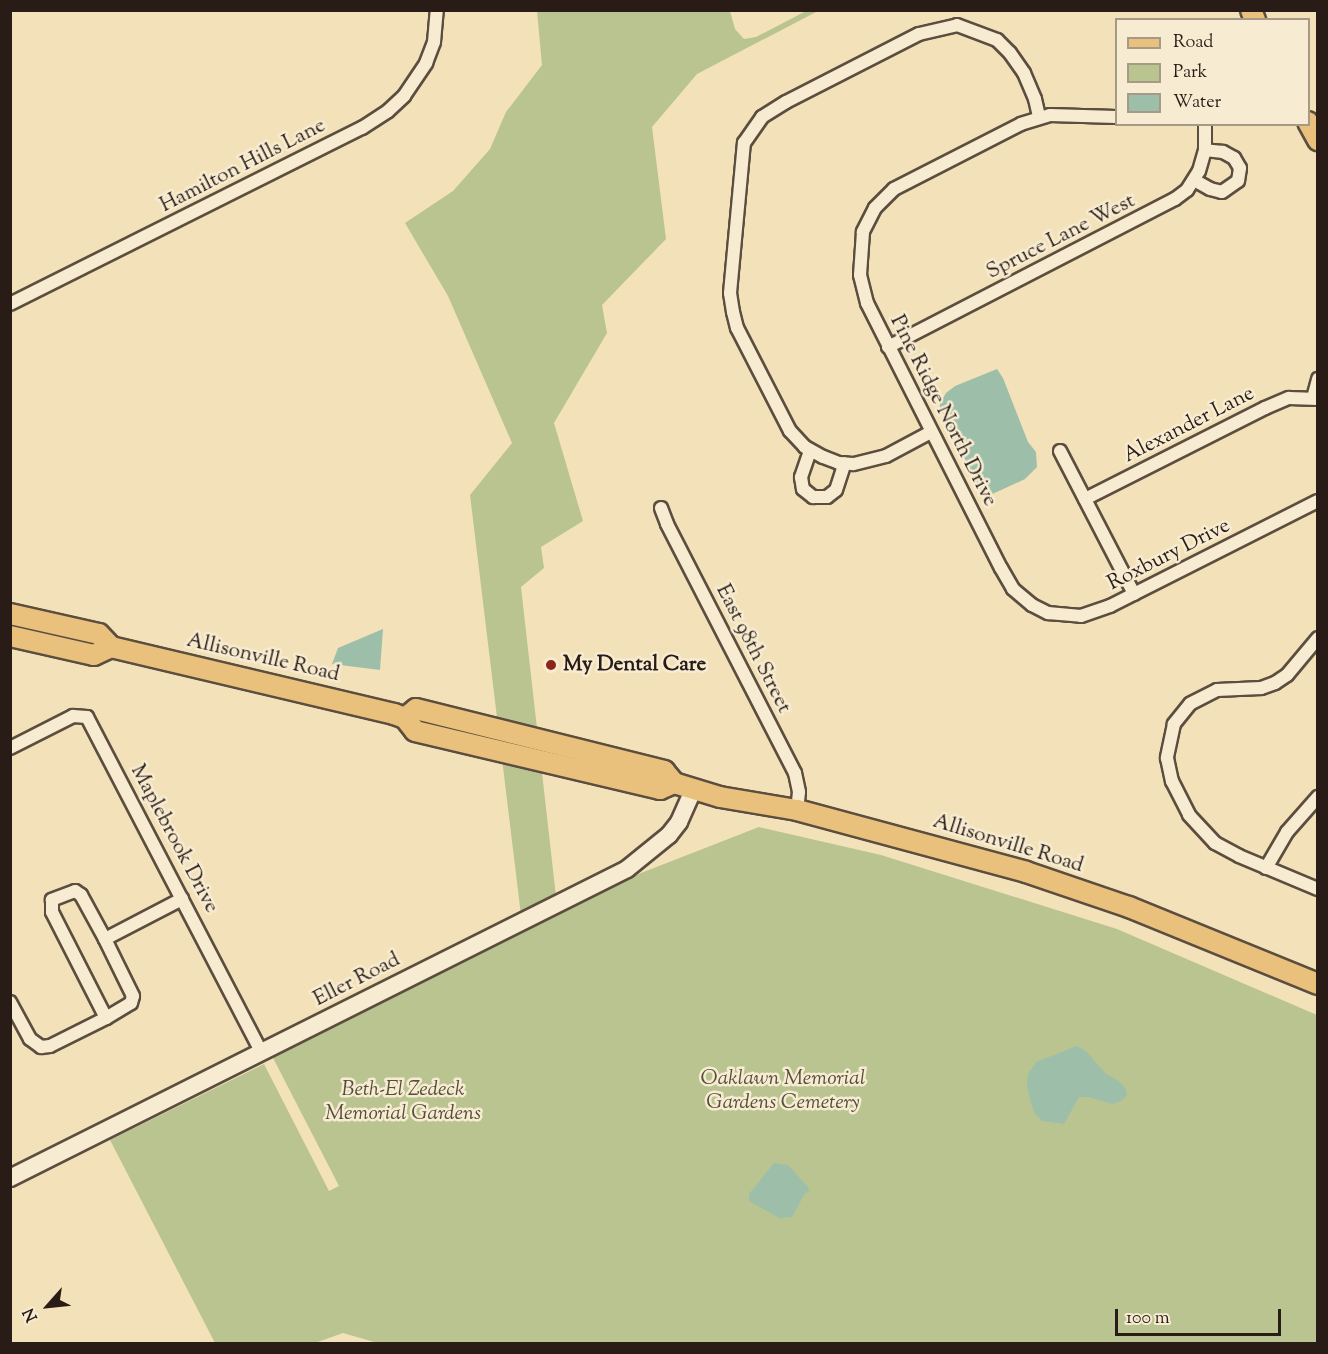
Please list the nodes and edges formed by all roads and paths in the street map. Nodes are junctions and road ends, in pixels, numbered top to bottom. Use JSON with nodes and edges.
{"nodes":[{"id":1,"x":437,"y":10,"type":"edge"},
{"id":2,"x":1039,"y":117,"type":"junction"},
{"id":3,"x":1115,"y":117,"type":"edge"},
{"id":4,"x":1205,"y":126,"type":"edge"},
{"id":5,"x":1205,"y":150,"type":"junction"},
{"id":6,"x":1194,"y":180,"type":"junction"},
{"id":7,"x":10,"y":304,"type":"edge"},
{"id":8,"x":888,"y":347,"type":"junction"},
{"id":9,"x":1317,"y":379,"type":"edge"},
{"id":10,"x":1315,"y":399,"type":"edge"},
{"id":11,"x":931,"y":432,"type":"junction"},
{"id":12,"x":810,"y":450,"type":"junction"},
{"id":13,"x":1060,"y":451,"type":"dead end"},
{"id":14,"x":845,"y":463,"type":"junction"},
{"id":15,"x":1085,"y":499,"type":"junction"},
{"id":16,"x":1317,"y":501,"type":"edge"},
{"id":17,"x":661,"y":508,"type":"dead end"},
{"id":18,"x":1134,"y":594,"type":"junction"},
{"id":19,"x":1032,"y":605,"type":"joint"},
{"id":20,"x":10,"y":614,"type":"edge"},
{"id":21,"x":10,"y":636,"type":"edge"},
{"id":22,"x":1317,"y":638,"type":"edge"},
{"id":23,"x":111,"y":647,"type":"junction"},
{"id":24,"x":11,"y":746,"type":"edge"},
{"id":25,"x":694,"y":789,"type":"junction"},
{"id":26,"x":1317,"y":797,"type":"edge"},
{"id":27,"x":797,"y":810,"type":"junction"},
{"id":28,"x":1266,"y":868,"type":"junction"},
{"id":29,"x":1317,"y":889,"type":"edge"},
{"id":30,"x":182,"y":899,"type":"junction"},
{"id":31,"x":105,"y":939,"type":"junction"},
{"id":32,"x":1317,"y":984,"type":"edge"},
{"id":33,"x":10,"y":1002,"type":"edge"},
{"id":34,"x":106,"y":1018,"type":"junction"},
{"id":35,"x":262,"y":1053,"type":"junction"},
{"id":36,"x":10,"y":1178,"type":"edge"}],
"edges":[{"from":1,"to":7,"type":"street","name":"Hamilton Hills Lane"},
{"from":2,"to":3,"type":"street"},
{"from":2,"to":8,"type":"street","name":"Pine Ridge North Drive"},
{"from":2,"to":12,"type":"street"},
{"from":4,"to":5,"type":"street","name":"Spruce Lane West"},
{"from":5,"to":6,"type":"street","name":"Spruce Lane West"},
{"from":5,"to":6,"type":"street"},
{"from":6,"to":8,"type":"street","name":"Spruce Lane West"},
{"from":8,"to":11,"type":"street","name":"Pine Ridge North Drive"},
{"from":9,"to":10,"type":"street","name":"Alexander Lane"},
{"from":10,"to":15,"type":"street","name":"Alexander Lane"},
{"from":11,"to":14,"type":"street"},
{"from":11,"to":19,"type":"street","name":"Pine Ridge North Drive"},
{"from":12,"to":14,"type":"street"},
{"from":12,"to":14,"type":"street"},
{"from":13,"to":15,"type":"street"},
{"from":15,"to":18,"type":"street"},
{"from":16,"to":18,"type":"street","name":"Roxbury Drive"},
{"from":17,"to":27,"type":"street","name":"East 98th Street"},
{"from":18,"to":19,"type":"street","name":"Roxbury Drive"},
{"from":20,"to":23,"type":"main road","name":"Allisonville Road"},
{"from":21,"to":23,"type":"main road","name":"Allisonville Road"},
{"from":22,"to":28,"type":"street"},
{"from":23,"to":25,"type":"main road","name":"Allisonville Road"},
{"from":24,"to":30,"type":"street","name":"Maplebrook Drive"},
{"from":25,"to":27,"type":"main road","name":"Allisonville Road"},
{"from":25,"to":35,"type":"street","name":"Eller Road"},
{"from":26,"to":28,"type":"street"},
{"from":27,"to":32,"type":"main road","name":"Allisonville Road"},
{"from":28,"to":29,"type":"street"},
{"from":30,"to":31,"type":"street"},
{"from":30,"to":35,"type":"street","name":"Maplebrook Drive"},
{"from":31,"to":34,"type":"street"},
{"from":31,"to":34,"type":"street"},
{"from":33,"to":34,"type":"street"},
{"from":35,"to":36,"type":"street","name":"Eller Road"}]}
